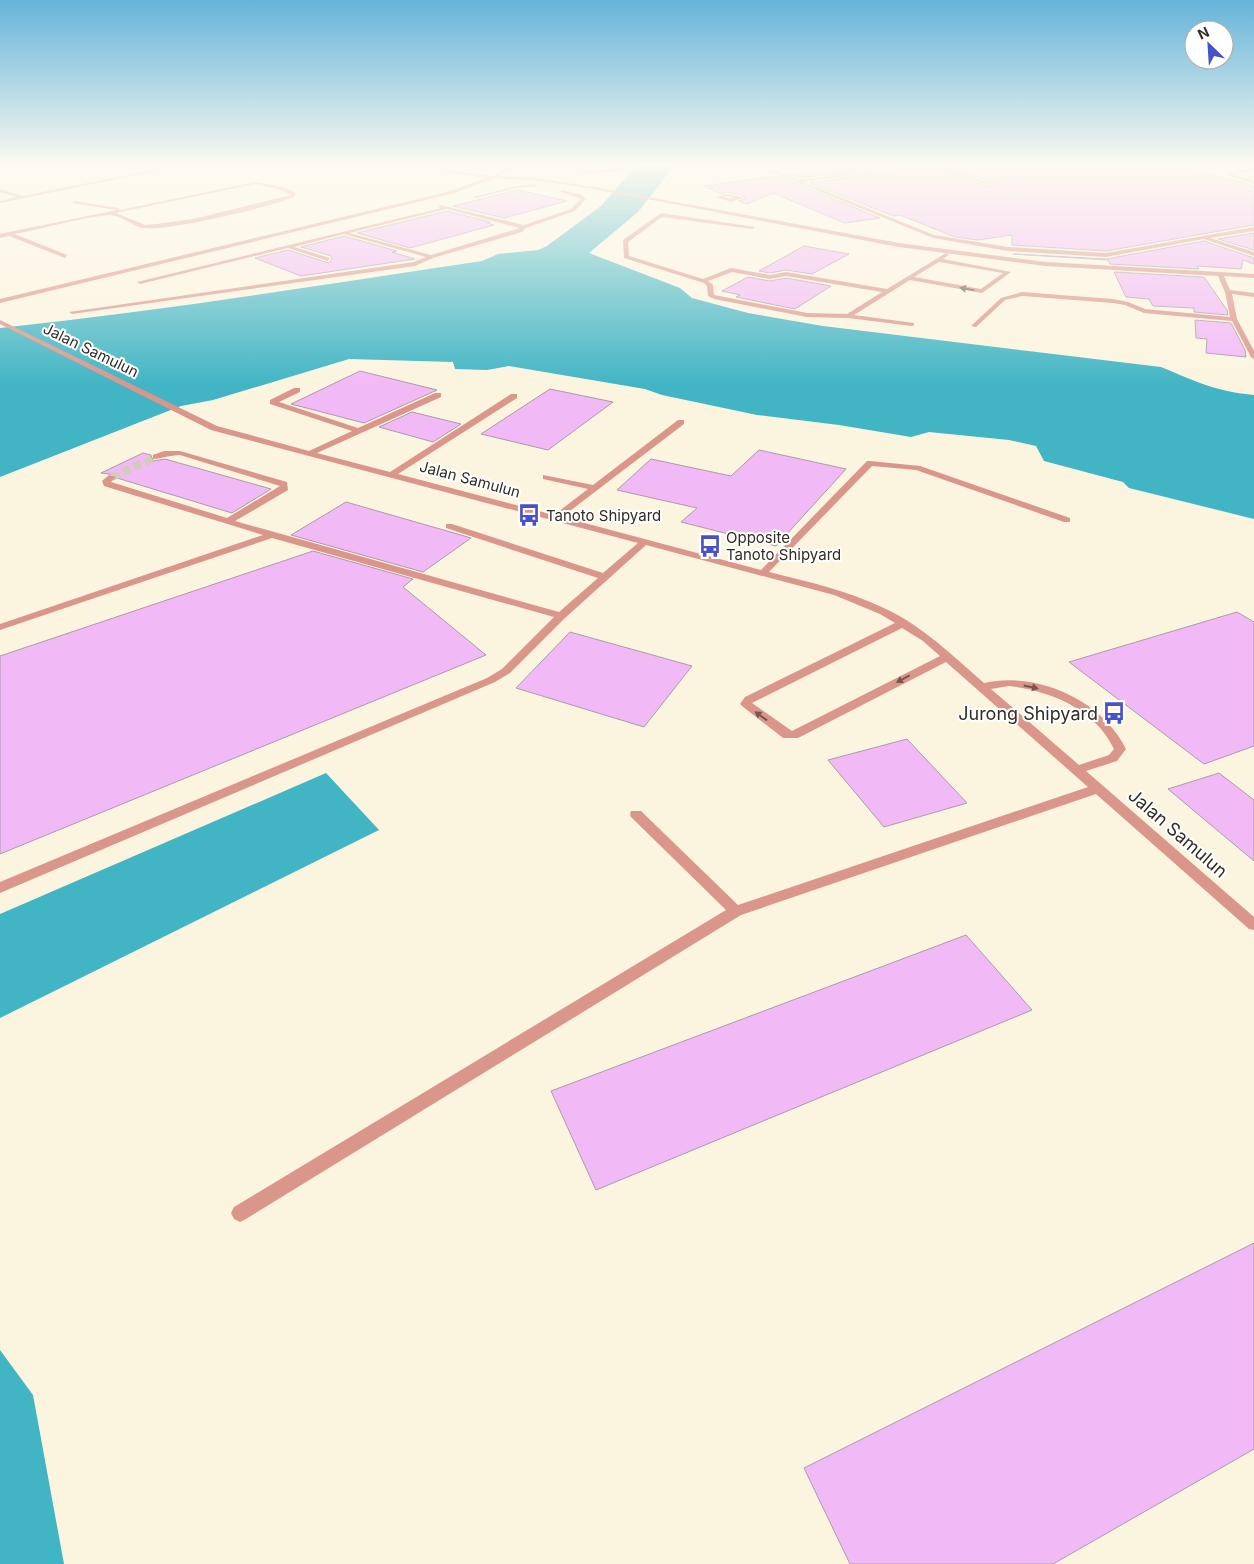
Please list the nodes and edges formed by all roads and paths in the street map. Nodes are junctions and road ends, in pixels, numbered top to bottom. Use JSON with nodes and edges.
{"nodes":[{"id":1,"x":22,"y":239,"type":"edge"},
{"id":2,"x":256,"y":239,"type":"edge"},
{"id":3,"x":321,"y":239,"type":"edge"},
{"id":4,"x":366,"y":239,"type":"edge"},
{"id":5,"x":493,"y":239,"type":"edge"},
{"id":6,"x":629,"y":239,"type":"edge"},
{"id":7,"x":869,"y":239,"type":"edge"},
{"id":8,"x":952,"y":239,"type":"edge"},
{"id":9,"x":1199,"y":239,"type":"edge"},
{"id":10,"x":1207,"y":239,"type":"edge"},
{"id":11,"x":290,"y":247,"type":"junction"},
{"id":12,"x":951,"y":252,"type":"junction"},
{"id":13,"x":1254,"y":254,"type":"edge"},
{"id":14,"x":65,"y":256,"type":"dead end"},
{"id":15,"x":431,"y":257,"type":"junction"},
{"id":16,"x":328,"y":259,"type":"dead end"},
{"id":17,"x":938,"y":260,"type":"junction"},
{"id":18,"x":1221,"y":275,"type":"junction"},
{"id":19,"x":1254,"y":276,"type":"edge"},
{"id":20,"x":908,"y":278,"type":"junction"},
{"id":21,"x":703,"y":281,"type":"junction"},
{"id":22,"x":140,"y":282,"type":"dead end"},
{"id":23,"x":887,"y":291,"type":"junction"},
{"id":24,"x":1228,"y":292,"type":"junction"},
{"id":25,"x":1254,"y":295,"type":"edge"},
{"id":26,"x":0,"y":300,"type":"edge"},
{"id":27,"x":72,"y":312,"type":"dead end"},
{"id":28,"x":848,"y":316,"type":"junction"},
{"id":29,"x":1234,"y":319,"type":"junction"},
{"id":30,"x":0,"y":322,"type":"edge"},
{"id":31,"x":912,"y":324,"type":"dead end"},
{"id":32,"x":974,"y":326,"type":"dead end"},
{"id":33,"x":1254,"y":357,"type":"edge"},
{"id":34,"x":297,"y":390,"type":"dead end"},
{"id":35,"x":438,"y":395,"type":"dead end"},
{"id":36,"x":514,"y":396,"type":"dead end"},
{"id":37,"x":682,"y":422,"type":"dead end"},
{"id":38,"x":359,"y":431,"type":"junction"},
{"id":39,"x":310,"y":453,"type":"junction"},
{"id":40,"x":156,"y":457,"type":"tunnel mouth"},
{"id":41,"x":391,"y":474,"type":"junction"},
{"id":42,"x":112,"y":477,"type":"dead end"},
{"id":43,"x":546,"y":477,"type":"dead end"},
{"id":44,"x":595,"y":488,"type":"junction"},
{"id":45,"x":556,"y":518,"type":"junction"},
{"id":46,"x":1067,"y":520,"type":"dead end"},
{"id":47,"x":228,"y":521,"type":"junction"},
{"id":48,"x":449,"y":526,"type":"dead end"},
{"id":49,"x":272,"y":535,"type":"junction"},
{"id":50,"x":644,"y":542,"type":"junction"},
{"id":51,"x":763,"y":574,"type":"junction"},
{"id":52,"x":605,"y":577,"type":"junction"},
{"id":53,"x":561,"y":616,"type":"junction"},
{"id":54,"x":902,"y":624,"type":"junction"},
{"id":55,"x":0,"y":628,"type":"edge"},
{"id":56,"x":947,"y":657,"type":"junction"},
{"id":57,"x":982,"y":687,"type":"junction"},
{"id":58,"x":1078,"y":770,"type":"junction"},
{"id":59,"x":1099,"y":788,"type":"junction"},
{"id":60,"x":636,"y":814,"type":"dead end"},
{"id":61,"x":0,"y":888,"type":"edge"},
{"id":62,"x":736,"y":911,"type":"junction"},
{"id":63,"x":1254,"y":925,"type":"edge"},
{"id":64,"x":240,"y":1213,"type":"dead end"}],
"edges":[{"from":1,"to":14,"type":"street"},
{"from":2,"to":26,"type":"street"},
{"from":3,"to":11,"type":"street"},
{"from":4,"to":15,"type":"street"},
{"from":5,"to":15,"type":"street"},
{"from":6,"to":21,"type":"street"},
{"from":7,"to":12,"type":"street"},
{"from":8,"to":9,"type":"street"},
{"from":10,"to":13,"type":"street"},
{"from":11,"to":16,"type":"street"},
{"from":11,"to":22,"type":"street"},
{"from":12,"to":17,"type":"street"},
{"from":12,"to":18,"type":"street"},
{"from":15,"to":27,"type":"street"},
{"from":17,"to":20,"type":"street"},
{"from":17,"to":20,"type":"street","one_way":true},
{"from":18,"to":19,"type":"street"},
{"from":18,"to":24,"type":"street"},
{"from":20,"to":23,"type":"street"},
{"from":21,"to":23,"type":"street"},
{"from":21,"to":28,"type":"street"},
{"from":23,"to":28,"type":"street"},
{"from":24,"to":25,"type":"street"},
{"from":24,"to":29,"type":"street"},
{"from":28,"to":31,"type":"street"},
{"from":29,"to":32,"type":"street"},
{"from":29,"to":33,"type":"street"},
{"from":30,"to":39,"type":"street","name":"Jalan Samulun"},
{"from":34,"to":38,"type":"street"},
{"from":35,"to":38,"type":"street"},
{"from":36,"to":41,"type":"street"},
{"from":37,"to":44,"type":"street"},
{"from":38,"to":39,"type":"street"},
{"from":39,"to":41,"type":"street","name":"Jalan Samulun"},
{"from":40,"to":47,"type":"street"},
{"from":41,"to":45,"type":"street","name":"Jalan Samulun"},
{"from":42,"to":47,"type":"street"},
{"from":43,"to":44,"type":"street"},
{"from":44,"to":45,"type":"street"},
{"from":45,"to":50,"type":"street","name":"Jalan Samulun"},
{"from":46,"to":51,"type":"street"},
{"from":47,"to":49,"type":"street"},
{"from":48,"to":52,"type":"street"},
{"from":49,"to":53,"type":"street"},
{"from":49,"to":55,"type":"street"},
{"from":50,"to":51,"type":"street","name":"Jalan Samulun"},
{"from":50,"to":52,"type":"street"},
{"from":51,"to":54,"type":"street","name":"Jalan Samulun"},
{"from":52,"to":53,"type":"street"},
{"from":53,"to":61,"type":"street"},
{"from":54,"to":56,"type":"street","name":"Jalan Samulun"},
{"from":56,"to":54,"type":"street","one_way":true},
{"from":56,"to":57,"type":"street","name":"Jalan Samulun"},
{"from":57,"to":58,"type":"street","name":"Jalan Samulun"},
{"from":57,"to":58,"type":"street","one_way":true},
{"from":58,"to":59,"type":"street","name":"Jalan Samulun"},
{"from":59,"to":62,"type":"street"},
{"from":59,"to":63,"type":"street","name":"Jalan Samulun"},
{"from":60,"to":62,"type":"street"},
{"from":62,"to":64,"type":"street"}]}
